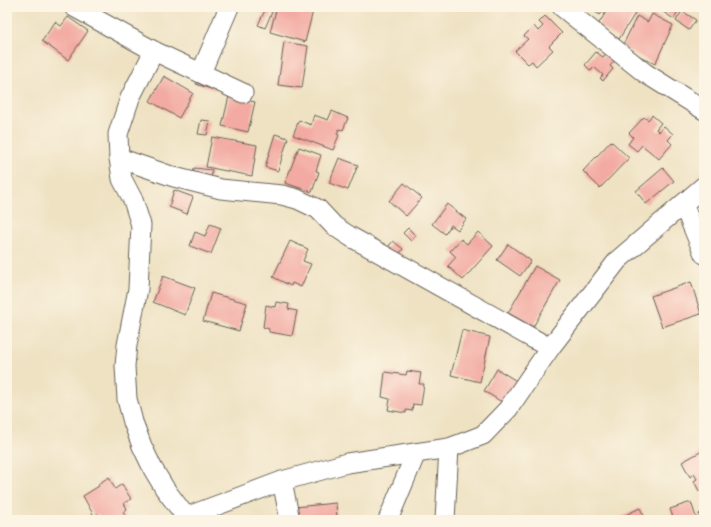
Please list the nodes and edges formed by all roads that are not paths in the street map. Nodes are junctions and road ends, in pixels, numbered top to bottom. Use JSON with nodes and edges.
{"nodes":[{"id":1,"x":74,"y":7,"type":"edge"},
{"id":2,"x":229,"y":7,"type":"edge"},
{"id":3,"x":562,"y":7,"type":"edge"},
{"id":4,"x":154,"y":51,"type":"junction"},
{"id":5,"x":201,"y":73,"type":"junction"},
{"id":6,"x":244,"y":93,"type":"dead end"},
{"id":7,"x":704,"y":110,"type":"edge"},
{"id":8,"x":119,"y":158,"type":"junction"},
{"id":9,"x":704,"y":186,"type":"edge"},
{"id":10,"x":683,"y":204,"type":"junction"},
{"id":11,"x":704,"y":254,"type":"edge"},
{"id":12,"x":550,"y":348,"type":"junction"},
{"id":13,"x":449,"y":448,"type":"junction"},
{"id":14,"x":416,"y":453,"type":"junction"},
{"id":15,"x":282,"y":481,"type":"junction"},
{"id":16,"x":184,"y":518,"type":"edge"},
{"id":17,"x":290,"y":520,"type":"edge"},
{"id":18,"x":388,"y":520,"type":"edge"},
{"id":19,"x":445,"y":520,"type":"edge"}],
"edges":[{"from":1,"to":4,"type":"street"},
{"from":2,"to":5,"type":"street"},
{"from":3,"to":7,"type":"street"},
{"from":4,"to":5,"type":"street"},
{"from":4,"to":8,"type":"street"},
{"from":5,"to":6,"type":"street"},
{"from":8,"to":12,"type":"street"},
{"from":8,"to":16,"type":"street"},
{"from":9,"to":10,"type":"street"},
{"from":10,"to":11,"type":"street"},
{"from":10,"to":12,"type":"street"},
{"from":12,"to":13,"type":"street"},
{"from":13,"to":14,"type":"street"},
{"from":13,"to":19,"type":"street"},
{"from":14,"to":15,"type":"street"},
{"from":14,"to":18,"type":"street"},
{"from":15,"to":16,"type":"street"},
{"from":15,"to":17,"type":"street"}]}
